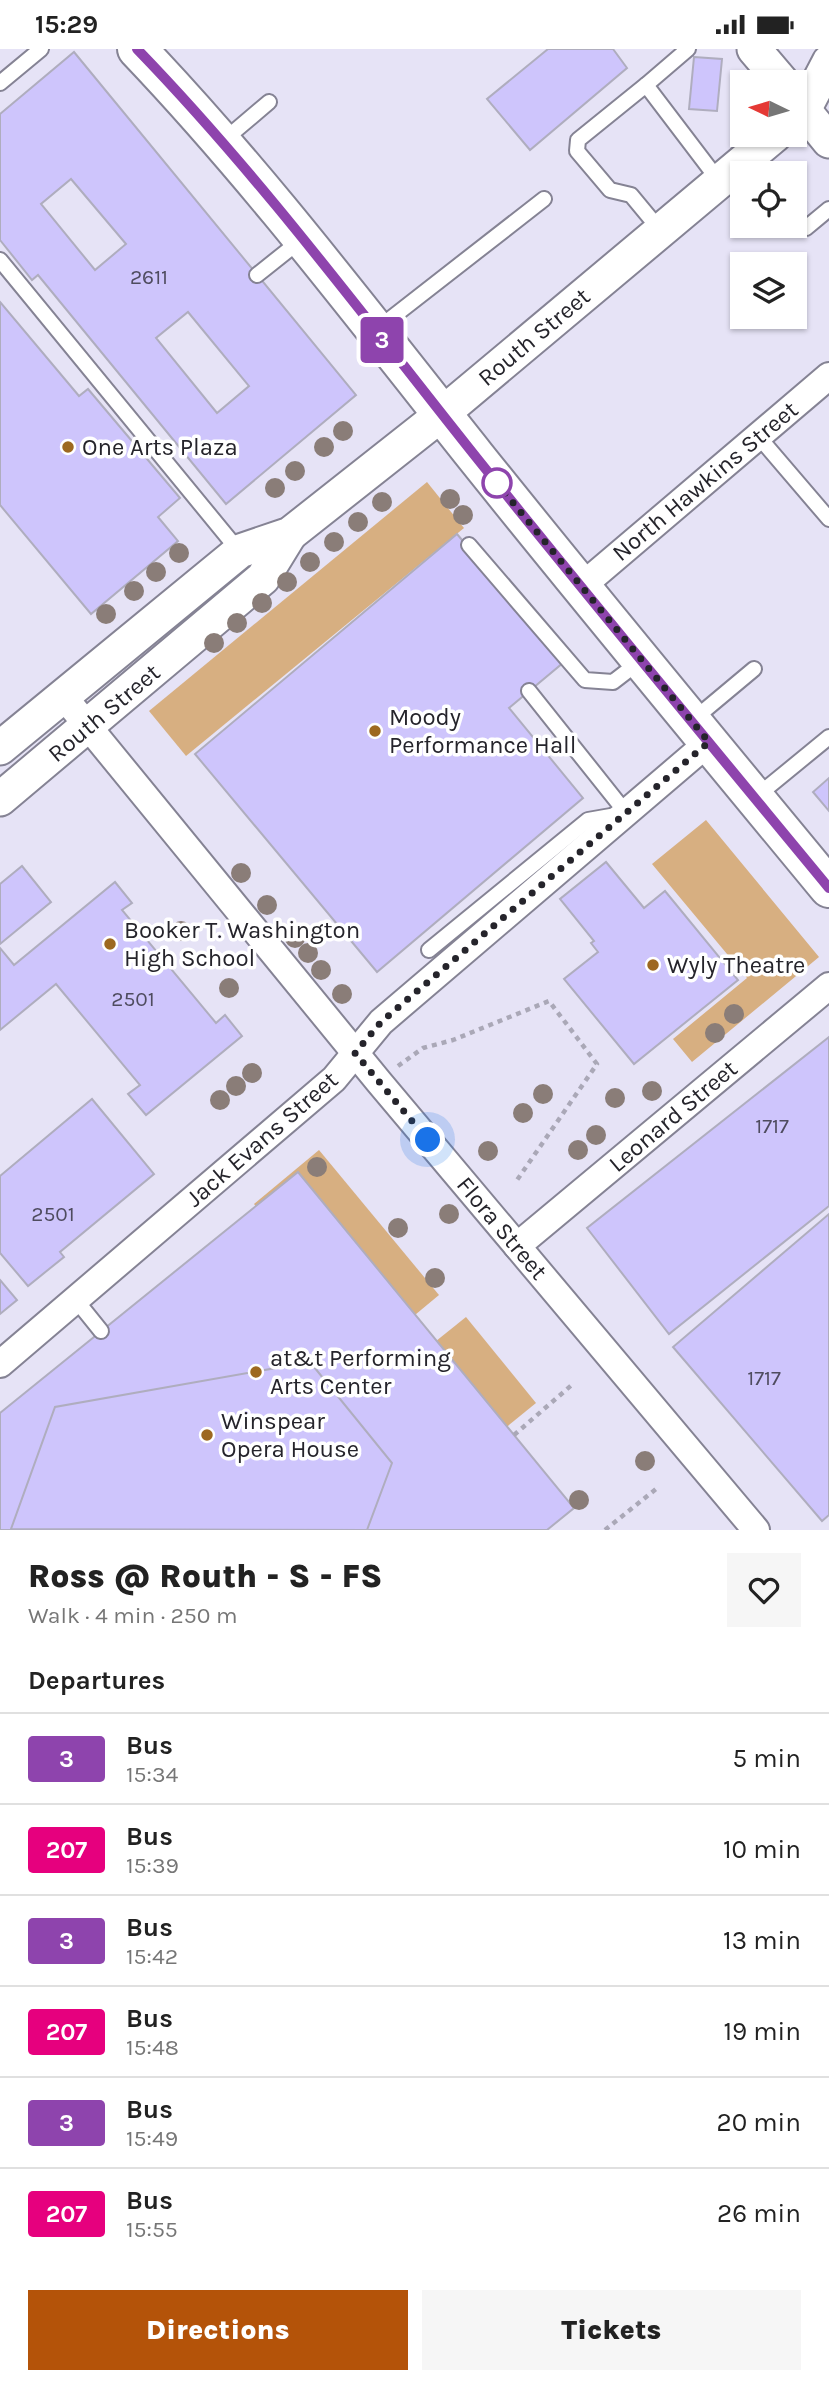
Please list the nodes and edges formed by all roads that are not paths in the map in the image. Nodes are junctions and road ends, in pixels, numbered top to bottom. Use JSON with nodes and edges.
{"nodes":[{"id":1,"x":41,"y":49,"type":"edge"},
{"id":2,"x":137,"y":49,"type":"edge"},
{"id":3,"x":688,"y":49,"type":"edge"},
{"id":4,"x":754,"y":49,"type":"edge"},
{"id":5,"x":829,"y":62,"type":"edge"},
{"id":6,"x":772,"y":70,"type":"edge"},
{"id":7,"x":0,"y":83,"type":"edge"},
{"id":8,"x":646,"y":85,"type":"junction"},
{"id":9,"x":269,"y":102,"type":"dead end"},
{"id":10,"x":807,"y":104,"type":"edge"},
{"id":11,"x":807,"y":108,"type":"edge"},
{"id":12,"x":829,"y":141,"type":"edge"},
{"id":13,"x":222,"y":142,"type":"junction"},
{"id":14,"x":760,"y":147,"type":"edge"},
{"id":15,"x":719,"y":181,"type":"junction"},
{"id":16,"x":544,"y":199,"type":"dead end"},
{"id":17,"x":829,"y":209,"type":"edge"},
{"id":18,"x":807,"y":227,"type":"edge"},
{"id":19,"x":660,"y":230,"type":"junction"},
{"id":20,"x":302,"y":239,"type":"junction"},
{"id":21,"x":0,"y":260,"type":"edge"},
{"id":22,"x":257,"y":275,"type":"dead end"},
{"id":23,"x":374,"y":331,"type":"junction"},
{"id":24,"x":829,"y":376,"type":"edge"},
{"id":25,"x":442,"y":414,"type":"junction"},
{"id":26,"x":758,"y":436,"type":"junction"},
{"id":27,"x":829,"y":519,"type":"edge"},
{"id":28,"x":290,"y":534,"type":"junction"},
{"id":29,"x":469,"y":545,"type":"dead end"},
{"id":30,"x":240,"y":551,"type":"junction"},
{"id":31,"x":582,"y":586,"type":"junction"},
{"id":32,"x":642,"y":660,"type":"junction"},
{"id":33,"x":754,"y":669,"type":"dead end"},
{"id":34,"x":529,"y":691,"type":"dead end"},
{"id":35,"x":64,"y":697,"type":"junction"},
{"id":36,"x":88,"y":727,"type":"junction"},
{"id":37,"x":701,"y":731,"type":"junction"},
{"id":38,"x":829,"y":737,"type":"edge"},
{"id":39,"x":0,"y":748,"type":"edge"},
{"id":40,"x":755,"y":798,"type":"junction"},
{"id":41,"x":0,"y":799,"type":"edge"},
{"id":42,"x":627,"y":814,"type":"junction"},
{"id":43,"x":829,"y":888,"type":"edge"},
{"id":44,"x":429,"y":950,"type":"dead end"},
{"id":45,"x":829,"y":986,"type":"edge"},
{"id":46,"x":355,"y":1053,"type":"junction"},
{"id":47,"x":517,"y":1246,"type":"junction"},
{"id":48,"x":76,"y":1300,"type":"junction"},
{"id":49,"x":101,"y":1331,"type":"dead end"},
{"id":50,"x":0,"y":1364,"type":"edge"},
{"id":51,"x":756,"y":1530,"type":"edge"}],
"edges":[{"from":1,"to":7,"type":"lane"},
{"from":2,"to":13,"type":"main road"},
{"from":3,"to":8,"type":"lane"},
{"from":4,"to":6,"type":"street"},
{"from":5,"to":10,"type":"street"},
{"from":8,"to":15,"type":"lane"},
{"from":8,"to":19,"type":"lane"},
{"from":9,"to":13,"type":"lane"},
{"from":11,"to":12,"type":"street"},
{"from":13,"to":20,"type":"main road"},
{"from":14,"to":15,"type":"street","name":"Routh Street"},
{"from":15,"to":19,"type":"street","name":"Routh Street"},
{"from":16,"to":23,"type":"lane"},
{"from":17,"to":18,"type":"lane"},
{"from":19,"to":25,"type":"street","name":"Routh Street"},
{"from":20,"to":22,"type":"lane"},
{"from":20,"to":23,"type":"main road"},
{"from":21,"to":30,"type":"lane"},
{"from":23,"to":25,"type":"main road"},
{"from":24,"to":26,"type":"street","name":"North Hawkins Street"},
{"from":25,"to":28,"type":"street","name":"Routh Street"},
{"from":25,"to":31,"type":"main road"},
{"from":26,"to":27,"type":"lane"},
{"from":26,"to":31,"type":"street","name":"North Hawkins Street"},
{"from":28,"to":30,"type":"street","name":"Routh Street"},
{"from":28,"to":36,"type":"street","name":"Routh Street"},
{"from":29,"to":32,"type":"lane"},
{"from":30,"to":35,"type":"street","name":"Routh Street"},
{"from":31,"to":32,"type":"main road"},
{"from":32,"to":37,"type":"main road"},
{"from":33,"to":37,"type":"lane"},
{"from":34,"to":42,"type":"lane"},
{"from":35,"to":36,"type":"street","name":"Flora Street"},
{"from":35,"to":39,"type":"street","name":"Routh Street"},
{"from":36,"to":41,"type":"street","name":"Routh Street"},
{"from":36,"to":46,"type":"street","name":"Flora Street"},
{"from":37,"to":40,"type":"main road"},
{"from":37,"to":42,"type":"street","name":"Jack Evans Street"},
{"from":38,"to":40,"type":"lane"},
{"from":40,"to":43,"type":"main road"},
{"from":42,"to":44,"type":"lane"},
{"from":42,"to":46,"type":"street","name":"Jack Evans Street"},
{"from":45,"to":47,"type":"street","name":"Leonard Street"},
{"from":46,"to":47,"type":"street","name":"Flora Street"},
{"from":46,"to":48,"type":"street","name":"Jack Evans Street"},
{"from":47,"to":51,"type":"street","name":"Flora Street"},
{"from":48,"to":49,"type":"lane"},
{"from":48,"to":50,"type":"street","name":"Jack Evans Street"}]}
